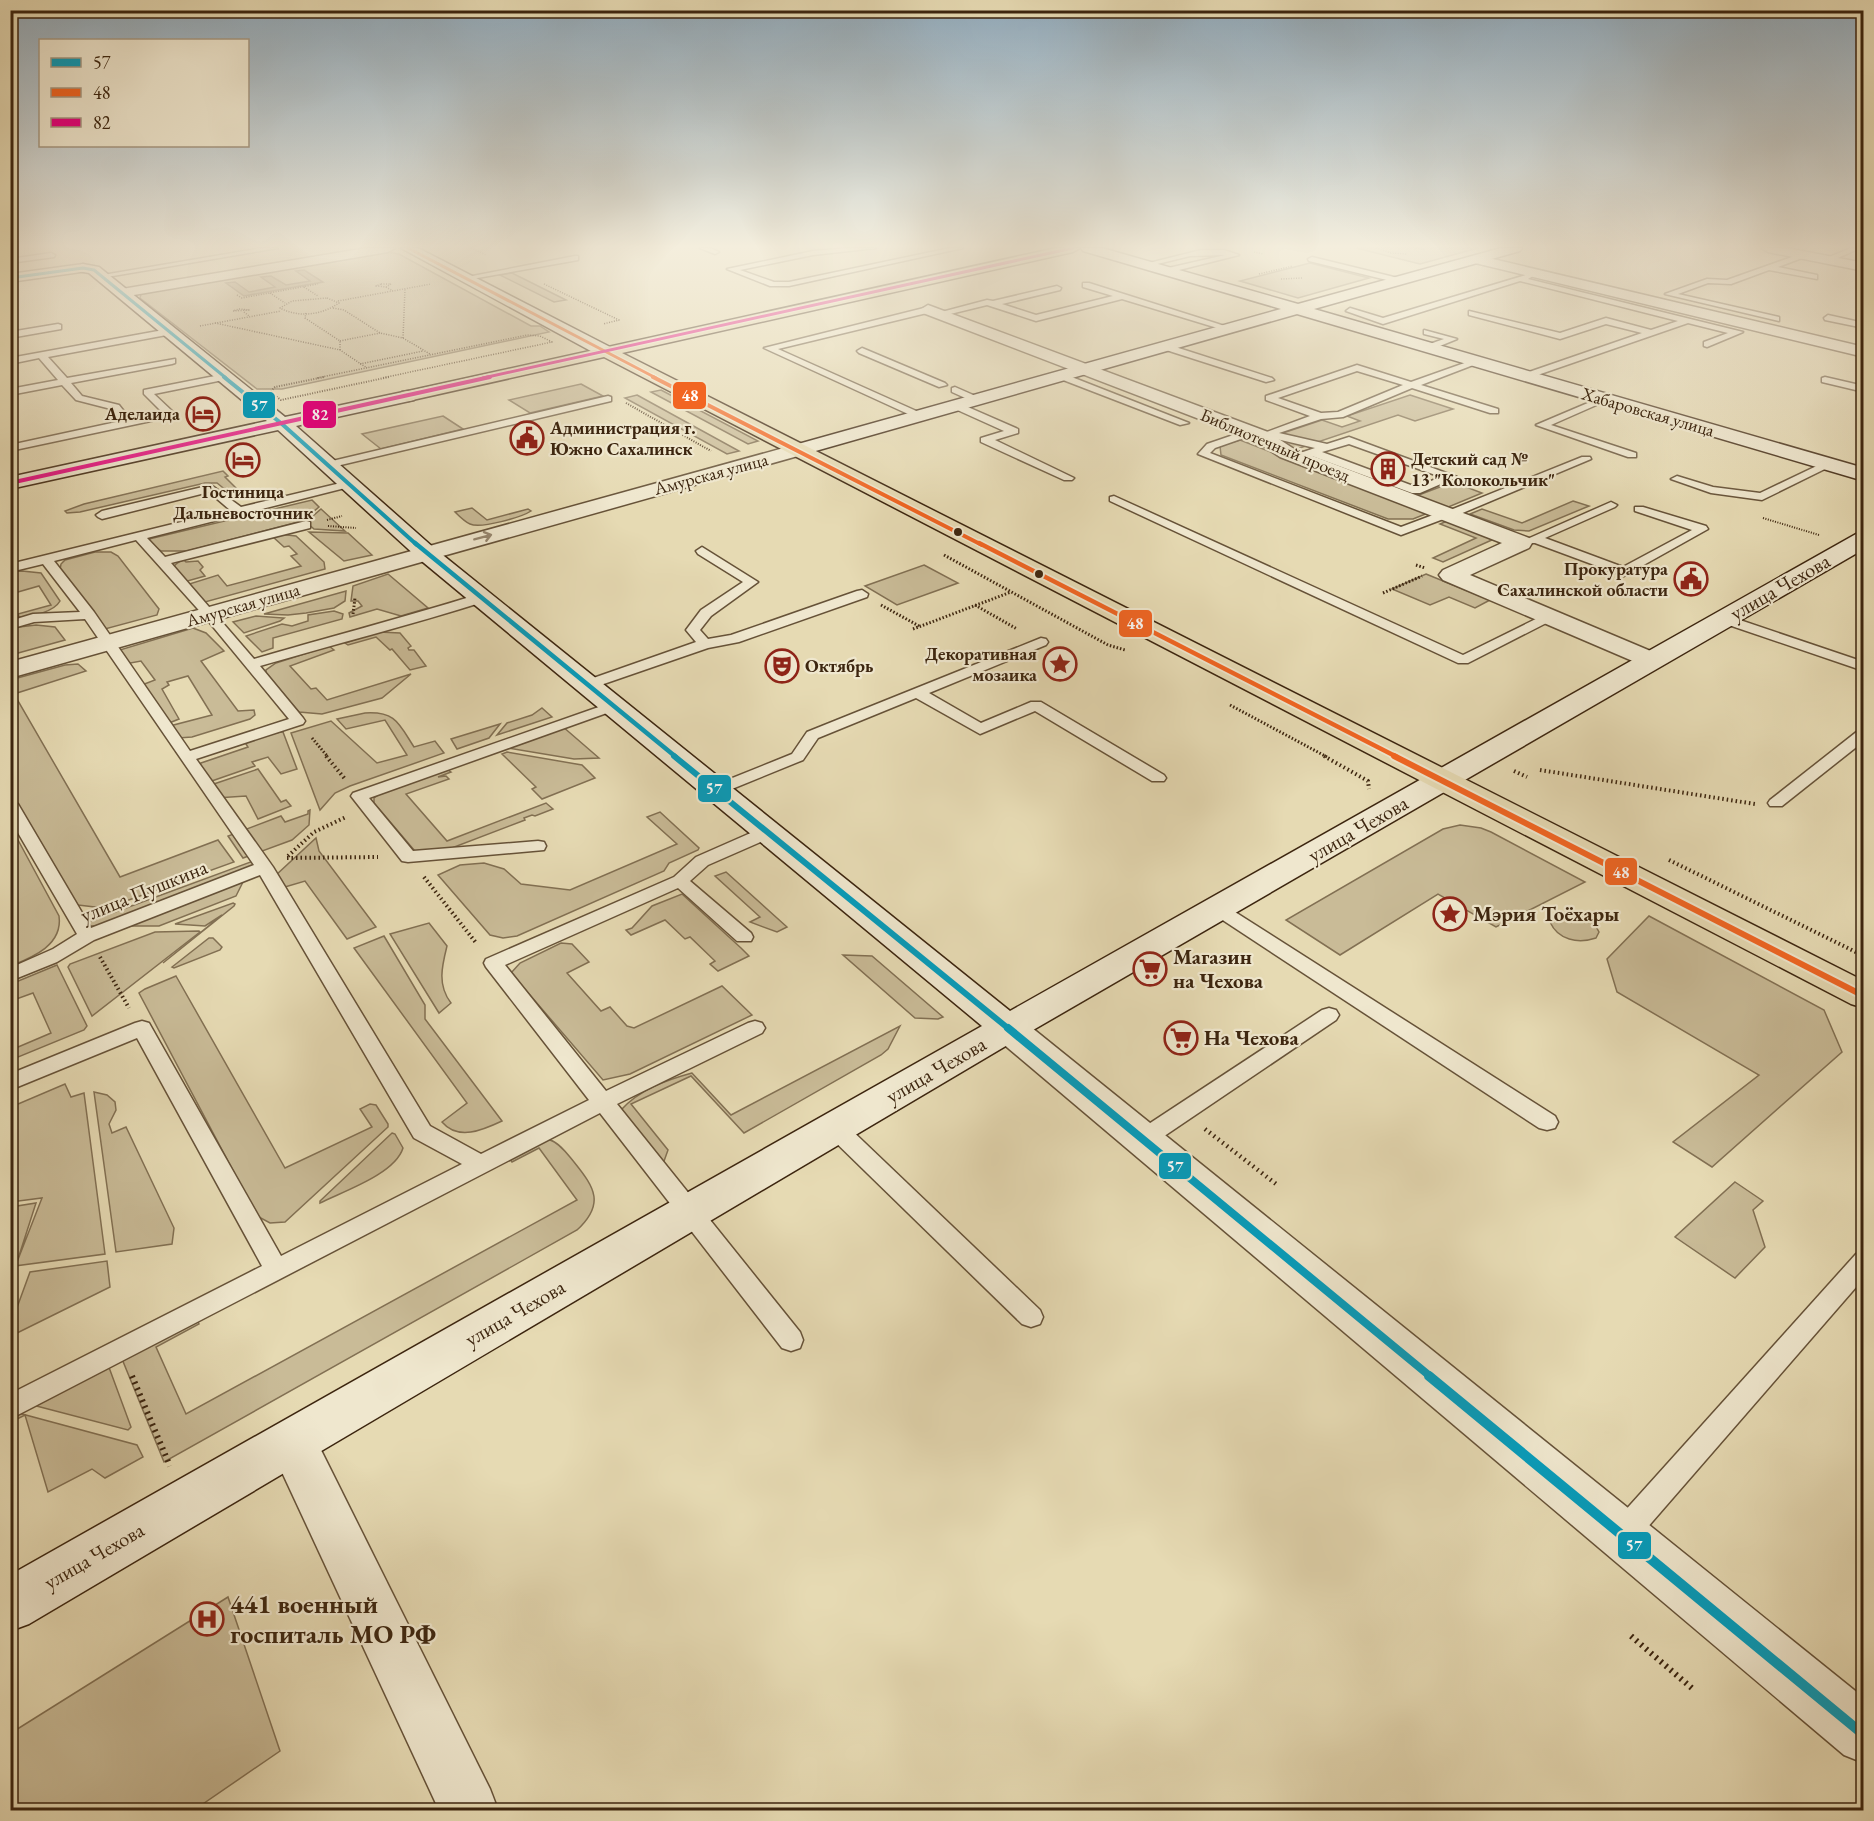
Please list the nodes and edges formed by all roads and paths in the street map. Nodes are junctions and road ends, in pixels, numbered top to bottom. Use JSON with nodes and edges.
{"nodes":[{"id":1,"x":164,"y":333,"type":"edge"},
{"id":2,"x":170,"y":333,"type":"edge"},
{"id":3,"x":261,"y":333,"type":"edge"},
{"id":4,"x":329,"y":333,"type":"edge"},
{"id":5,"x":380,"y":333,"type":"joint"},
{"id":6,"x":403,"y":333,"type":"edge"},
{"id":7,"x":570,"y":333,"type":"edge"},
{"id":8,"x":691,"y":333,"type":"edge"},
{"id":9,"x":837,"y":333,"type":"edge"},
{"id":10,"x":987,"y":333,"type":"edge"},
{"id":11,"x":1210,"y":333,"type":"edge"},
{"id":12,"x":1398,"y":333,"type":"edge"},
{"id":13,"x":1538,"y":333,"type":"edge"},
{"id":14,"x":1584,"y":333,"type":"edge"},
{"id":15,"x":1652,"y":333,"type":"edge"},
{"id":16,"x":1737,"y":333,"type":"edge"},
{"id":17,"x":1784,"y":333,"type":"edge"},
{"id":18,"x":527,"y":335,"type":"dead end"},
{"id":19,"x":77,"y":338,"type":"dead end"},
{"id":20,"x":403,"y":338,"type":"junction"},
{"id":21,"x":340,"y":340,"type":"junction"},
{"id":22,"x":1567,"y":342,"type":"junction"},
{"id":23,"x":1707,"y":344,"type":"dead end"},
{"id":24,"x":1166,"y":346,"type":"junction"},
{"id":25,"x":87,"y":347,"type":"junction"},
{"id":26,"x":340,"y":350,"type":"junction"},
{"id":27,"x":424,"y":350,"type":"junction"},
{"id":28,"x":862,"y":351,"type":"dead end"},
{"id":29,"x":606,"y":352,"type":"junction"},
{"id":30,"x":1595,"y":352,"type":"junction"},
{"id":31,"x":1863,"y":352,"type":"edge"},
{"id":32,"x":41,"y":355,"type":"junction"},
{"id":33,"x":403,"y":355,"type":"junction"},
{"id":34,"x":431,"y":355,"type":"junction"},
{"id":35,"x":382,"y":359,"type":"junction"},
{"id":36,"x":410,"y":359,"type":"junction"},
{"id":37,"x":10,"y":361,"type":"edge"},
{"id":38,"x":172,"y":361,"type":"dead end"},
{"id":39,"x":1476,"y":362,"type":"junction"},
{"id":40,"x":360,"y":364,"type":"junction"},
{"id":41,"x":389,"y":364,"type":"junction"},
{"id":42,"x":367,"y":368,"type":"junction"},
{"id":43,"x":1083,"y":370,"type":"junction"},
{"id":44,"x":225,"y":376,"type":"junction"},
{"id":45,"x":1061,"y":376,"type":"junction"},
{"id":46,"x":1526,"y":376,"type":"junction"},
{"id":47,"x":1269,"y":380,"type":"dead end"},
{"id":48,"x":1825,"y":380,"type":"dead end"},
{"id":49,"x":65,"y":382,"type":"junction"},
{"id":50,"x":942,"y":385,"type":"dead end"},
{"id":51,"x":1411,"y":385,"type":"junction"},
{"id":52,"x":275,"y":387,"type":"dead end"},
{"id":53,"x":1863,"y":389,"type":"edge"},
{"id":54,"x":10,"y":392,"type":"edge"},
{"id":55,"x":408,"y":396,"type":"joint"},
{"id":56,"x":956,"y":398,"type":"junction"},
{"id":57,"x":608,"y":399,"type":"dead end"},
{"id":58,"x":1605,"y":399,"type":"junction"},
{"id":59,"x":625,"y":403,"type":"dead end"},
{"id":60,"x":1494,"y":411,"type":"dead end"},
{"id":61,"x":919,"y":416,"type":"junction"},
{"id":62,"x":1320,"y":416,"type":"junction"},
{"id":63,"x":128,"y":423,"type":"junction"},
{"id":64,"x":1184,"y":423,"type":"dead end"},
{"id":65,"x":282,"y":424,"type":"junction"},
{"id":66,"x":1260,"y":434,"type":"junction"},
{"id":67,"x":1328,"y":447,"type":"junction"},
{"id":68,"x":10,"y":448,"type":"edge"},
{"id":69,"x":798,"y":450,"type":"junction"},
{"id":70,"x":714,"y":453,"type":"dead end"},
{"id":71,"x":1305,"y":455,"type":"junction"},
{"id":72,"x":1632,"y":455,"type":"dead end"},
{"id":73,"x":1586,"y":459,"type":"dead end"},
{"id":74,"x":1827,"y":464,"type":"junction"},
{"id":75,"x":328,"y":465,"type":"junction"},
{"id":76,"x":1863,"y":475,"type":"edge"},
{"id":77,"x":1068,"y":478,"type":"dead end"},
{"id":78,"x":1677,"y":479,"type":"dead end"},
{"id":79,"x":10,"y":483,"type":"edge"},
{"id":80,"x":349,"y":484,"type":"junction"},
{"id":81,"x":1762,"y":497,"type":"junction"},
{"id":82,"x":1114,"y":499,"type":"dead end"},
{"id":83,"x":1611,"y":505,"type":"dead end"},
{"id":84,"x":1639,"y":508,"type":"dead end"},
{"id":85,"x":239,"y":512,"type":"junction"},
{"id":86,"x":1447,"y":514,"type":"junction"},
{"id":87,"x":102,"y":515,"type":"dead end"},
{"id":88,"x":306,"y":525,"type":"joint"},
{"id":89,"x":356,"y":528,"type":"dead end"},
{"id":90,"x":139,"y":536,"type":"junction"},
{"id":91,"x":1819,"y":536,"type":"dead end"},
{"id":92,"x":1863,"y":539,"type":"edge"},
{"id":93,"x":1529,"y":541,"type":"junction"},
{"id":94,"x":942,"y":550,"type":"dead end"},
{"id":95,"x":702,"y":551,"type":"dead end"},
{"id":96,"x":426,"y":553,"type":"junction"},
{"id":97,"x":46,"y":559,"type":"junction"},
{"id":98,"x":162,"y":562,"type":"junction"},
{"id":99,"x":10,"y":568,"type":"edge"},
{"id":100,"x":1426,"y":574,"type":"dead end"},
{"id":101,"x":1020,"y":588,"type":"dead end"},
{"id":102,"x":1010,"y":592,"type":"junction"},
{"id":103,"x":1383,"y":593,"type":"dead end"},
{"id":104,"x":862,"y":594,"type":"joint"},
{"id":105,"x":481,"y":598,"type":"junction"},
{"id":106,"x":975,"y":605,"type":"junction"},
{"id":107,"x":210,"y":614,"type":"junction"},
{"id":108,"x":89,"y":615,"type":"junction"},
{"id":109,"x":1551,"y":617,"type":"junction"},
{"id":110,"x":1725,"y":619,"type":"junction"},
{"id":111,"x":10,"y":625,"type":"edge"},
{"id":112,"x":919,"y":627,"type":"junction"},
{"id":113,"x":913,"y":629,"type":"dead end"},
{"id":114,"x":1041,"y":642,"type":"joint"},
{"id":115,"x":105,"y":643,"type":"junction"},
{"id":116,"x":705,"y":644,"type":"junction"},
{"id":117,"x":1134,"y":652,"type":"dead end"},
{"id":118,"x":1652,"y":660,"type":"junction"},
{"id":119,"x":251,"y":664,"type":"junction"},
{"id":120,"x":1863,"y":667,"type":"edge"},
{"id":121,"x":10,"y":670,"type":"edge"},
{"id":122,"x":587,"y":685,"type":"junction"},
{"id":123,"x":917,"y":692,"type":"junction"},
{"id":124,"x":1227,"y":703,"type":"dead end"},
{"id":125,"x":613,"y":706,"type":"junction"},
{"id":126,"x":298,"y":721,"type":"junction"},
{"id":127,"x":1863,"y":733,"type":"edge"},
{"id":128,"x":186,"y":757,"type":"junction"},
{"id":129,"x":1510,"y":770,"type":"dead end"},
{"id":130,"x":1540,"y":770,"type":"dead end"},
{"id":131,"x":1158,"y":777,"type":"dead end"},
{"id":132,"x":1527,"y":777,"type":"dead end"},
{"id":133,"x":1443,"y":781,"type":"junction"},
{"id":134,"x":716,"y":790,"type":"junction"},
{"id":135,"x":1367,"y":791,"type":"dead end"},
{"id":136,"x":364,"y":801,"type":"junction"},
{"id":137,"x":1776,"y":803,"type":"joint"},
{"id":138,"x":10,"y":804,"type":"edge"},
{"id":139,"x":768,"y":832,"type":"junction"},
{"id":140,"x":538,"y":846,"type":"dead end"},
{"id":141,"x":288,"y":857,"type":"junction"},
{"id":142,"x":408,"y":857,"type":"junction"},
{"id":143,"x":1664,"y":857,"type":"dead end"},
{"id":144,"x":264,"y":867,"type":"junction"},
{"id":145,"x":680,"y":881,"type":"junction"},
{"id":146,"x":1218,"y":909,"type":"junction"},
{"id":147,"x":87,"y":936,"type":"junction"},
{"id":148,"x":744,"y":938,"type":"dead end"},
{"id":149,"x":1863,"y":956,"type":"edge"},
{"id":150,"x":493,"y":963,"type":"junction"},
{"id":151,"x":10,"y":975,"type":"edge"},
{"id":152,"x":1863,"y":996,"type":"edge"},
{"id":153,"x":1329,"y":1015,"type":"dead end"},
{"id":154,"x":142,"y":1028,"type":"junction"},
{"id":155,"x":755,"y":1028,"type":"dead end"},
{"id":156,"x":1008,"y":1028,"type":"junction"},
{"id":157,"x":10,"y":1083,"type":"edge"},
{"id":158,"x":602,"y":1102,"type":"junction"},
{"id":159,"x":1184,"y":1112,"type":"junction"},
{"id":160,"x":1547,"y":1122,"type":"dead end"},
{"id":161,"x":835,"y":1128,"type":"junction"},
{"id":162,"x":1143,"y":1139,"type":"junction"},
{"id":163,"x":482,"y":1165,"type":"junction"},
{"id":164,"x":1276,"y":1184,"type":"dead end"},
{"id":165,"x":691,"y":1211,"type":"junction"},
{"id":166,"x":1863,"y":1261,"type":"edge"},
{"id":167,"x":277,"y":1270,"type":"junction"},
{"id":168,"x":1031,"y":1317,"type":"dead end"},
{"id":169,"x":791,"y":1340,"type":"dead end"},
{"id":170,"x":122,"y":1350,"type":"junction"},
{"id":171,"x":10,"y":1407,"type":"edge"},
{"id":172,"x":292,"y":1442,"type":"junction"},
{"id":173,"x":172,"y":1471,"type":"dead end"},
{"id":174,"x":1622,"y":1535,"type":"junction"},
{"id":175,"x":10,"y":1605,"type":"edge"},
{"id":176,"x":1631,"y":1636,"type":"dead end"},
{"id":177,"x":1694,"y":1690,"type":"dead end"},
{"id":178,"x":1863,"y":1735,"type":"edge"},
{"id":179,"x":469,"y":1810,"type":"edge"}],
"edges":[{"from":1,"to":25,"type":"lane"},
{"from":2,"to":44,"type":"street"},
{"from":3,"to":26,"type":"path"},
{"from":4,"to":21,"type":"path"},
{"from":5,"to":20,"type":"path"},
{"from":5,"to":21,"type":"path"},
{"from":6,"to":20,"type":"path"},
{"from":7,"to":29,"type":"street"},
{"from":8,"to":29,"type":"main road"},
{"from":9,"to":61,"type":"lane"},
{"from":10,"to":43,"type":"street","name":"Библиотечный проезд"},
{"from":11,"to":24,"type":"street","name":"Амурская улица"},
{"from":12,"to":39,"type":"street","name":"Хабаровская улица"},
{"from":13,"to":22,"type":"lane"},
{"from":14,"to":22,"type":"lane"},
{"from":15,"to":30,"type":"lane"},
{"from":16,"to":23,"type":"lane"},
{"from":17,"to":31,"type":"street"},
{"from":18,"to":34,"type":"path"},
{"from":19,"to":25,"type":"lane"},
{"from":20,"to":27,"type":"path"},
{"from":21,"to":26,"type":"path"},
{"from":22,"to":30,"type":"lane"},
{"from":24,"to":43,"type":"street","name":"Амурская улица"},
{"from":24,"to":47,"type":"lane"},
{"from":25,"to":32,"type":"lane"},
{"from":26,"to":40,"type":"path"},
{"from":27,"to":33,"type":"path"},
{"from":27,"to":34,"type":"path"},
{"from":28,"to":50,"type":"lane"},
{"from":29,"to":55,"type":"main road"},
{"from":29,"to":69,"type":"main road"},
{"from":30,"to":46,"type":"lane"},
{"from":32,"to":37,"type":"lane"},
{"from":32,"to":49,"type":"lane"},
{"from":33,"to":35,"type":"path"},
{"from":33,"to":36,"type":"path"},
{"from":34,"to":36,"type":"path"},
{"from":35,"to":40,"type":"path"},
{"from":35,"to":41,"type":"path"},
{"from":36,"to":41,"type":"path"},
{"from":38,"to":49,"type":"lane"},
{"from":39,"to":46,"type":"street","name":"Хабаровская улица"},
{"from":39,"to":51,"type":"lane"},
{"from":40,"to":42,"type":"path"},
{"from":41,"to":42,"type":"path"},
{"from":42,"to":52,"type":"path"},
{"from":43,"to":45,"type":"street","name":"Амурская улица"},
{"from":43,"to":66,"type":"street","name":"Библиотечный проезд"},
{"from":44,"to":63,"type":"lane"},
{"from":44,"to":65,"type":"street"},
{"from":45,"to":56,"type":"street","name":"Амурская улица"},
{"from":45,"to":64,"type":"lane"},
{"from":46,"to":58,"type":"street","name":"Хабаровская улица"},
{"from":48,"to":53,"type":"lane"},
{"from":49,"to":54,"type":"lane"},
{"from":49,"to":63,"type":"lane"},
{"from":51,"to":60,"type":"lane"},
{"from":51,"to":62,"type":"lane"},
{"from":51,"to":62,"type":"lane"},
{"from":55,"to":65,"type":"street"},
{"from":56,"to":61,"type":"street","name":"Амурская улица"},
{"from":56,"to":77,"type":"lane"},
{"from":57,"to":75,"type":"lane"},
{"from":58,"to":72,"type":"lane"},
{"from":58,"to":74,"type":"street","name":"Хабаровская улица"},
{"from":59,"to":70,"type":"path"},
{"from":61,"to":69,"type":"street","name":"Амурская улица"},
{"from":62,"to":66,"type":"lane"},
{"from":63,"to":68,"type":"lane"},
{"from":65,"to":75,"type":"street"},
{"from":65,"to":79,"type":"street"},
{"from":66,"to":67,"type":"lane"},
{"from":66,"to":71,"type":"street","name":"Библиотечный проезд"},
{"from":66,"to":86,"type":"lane"},
{"from":67,"to":71,"type":"lane"},
{"from":67,"to":71,"type":"lane"},
{"from":96,"to":69,"type":"street","name":"Амурская улица","one_way":true},
{"from":69,"to":133,"type":"main road"},
{"from":71,"to":86,"type":"street","name":"Библиотечный проезд"},
{"from":73,"to":86,"type":"lane"},
{"from":74,"to":76,"type":"street","name":"Хабаровская улица"},
{"from":74,"to":81,"type":"lane"},
{"from":75,"to":80,"type":"street"},
{"from":78,"to":81,"type":"lane"},
{"from":80,"to":85,"type":"lane"},
{"from":80,"to":96,"type":"street"},
{"from":81,"to":91,"type":"path"},
{"from":82,"to":109,"type":"lane"},
{"from":83,"to":93,"type":"lane"},
{"from":84,"to":93,"type":"lane"},
{"from":85,"to":87,"type":"lane"},
{"from":85,"to":90,"type":"lane"},
{"from":86,"to":93,"type":"street","name":"Библиотечный проезд"},
{"from":88,"to":89,"type":"path"},
{"from":88,"to":98,"type":"lane"},
{"from":90,"to":97,"type":"lane"},
{"from":90,"to":98,"type":"lane"},
{"from":92,"to":110,"type":"street","name":"улица Чехова"},
{"from":93,"to":109,"type":"street"},
{"from":94,"to":102,"type":"path"},
{"from":95,"to":116,"type":"lane"},
{"from":96,"to":105,"type":"street"},
{"from":96,"to":107,"type":"street","name":"Амурская улица"},
{"from":97,"to":99,"type":"lane"},
{"from":97,"to":108,"type":"lane"},
{"from":98,"to":107,"type":"lane"},
{"from":100,"to":103,"type":"path"},
{"from":101,"to":102,"type":"path"},
{"from":102,"to":106,"type":"path"},
{"from":102,"to":117,"type":"path"},
{"from":104,"to":112,"type":"path"},
{"from":104,"to":116,"type":"lane"},
{"from":105,"to":119,"type":"lane"},
{"from":105,"to":122,"type":"street"},
{"from":106,"to":112,"type":"path"},
{"from":106,"to":114,"type":"path"},
{"from":107,"to":115,"type":"street","name":"Амурская улица"},
{"from":107,"to":119,"type":"lane"},
{"from":108,"to":111,"type":"lane"},
{"from":108,"to":115,"type":"lane"},
{"from":109,"to":118,"type":"street"},
{"from":110,"to":118,"type":"street","name":"улица Чехова"},
{"from":110,"to":120,"type":"lane"},
{"from":112,"to":113,"type":"path"},
{"from":114,"to":123,"type":"lane"},
{"from":115,"to":121,"type":"street","name":"Амурская улица"},
{"from":115,"to":128,"type":"lane"},
{"from":116,"to":122,"type":"lane"},
{"from":118,"to":133,"type":"street","name":"улица Чехова"},
{"from":119,"to":126,"type":"lane"},
{"from":122,"to":125,"type":"street"},
{"from":123,"to":131,"type":"lane"},
{"from":123,"to":134,"type":"lane"},
{"from":124,"to":135,"type":"path"},
{"from":125,"to":134,"type":"street"},
{"from":125,"to":136,"type":"lane"},
{"from":126,"to":128,"type":"lane"},
{"from":126,"to":136,"type":"path"},
{"from":127,"to":137,"type":"lane"},
{"from":128,"to":144,"type":"lane"},
{"from":129,"to":132,"type":"path"},
{"from":130,"to":137,"type":"path"},
{"from":133,"to":146,"type":"street","name":"улица Чехова"},
{"from":133,"to":152,"type":"main road"},
{"from":134,"to":139,"type":"street"},
{"from":136,"to":141,"type":"path"},
{"from":136,"to":142,"type":"lane"},
{"from":138,"to":147,"type":"lane"},
{"from":139,"to":145,"type":"lane"},
{"from":139,"to":156,"type":"street"},
{"from":140,"to":142,"type":"lane"},
{"from":141,"to":142,"type":"path"},
{"from":141,"to":144,"type":"path"},
{"from":142,"to":150,"type":"path"},
{"from":143,"to":149,"type":"path"},
{"from":144,"to":147,"type":"lane","name":"улица Пушкина"},
{"from":144,"to":163,"type":"lane"},
{"from":145,"to":148,"type":"lane"},
{"from":145,"to":150,"type":"lane"},
{"from":146,"to":156,"type":"street","name":"улица Чехова"},
{"from":146,"to":160,"type":"lane"},
{"from":147,"to":151,"type":"lane","name":"улица Пушкина"},
{"from":147,"to":154,"type":"path"},
{"from":150,"to":158,"type":"lane"},
{"from":153,"to":159,"type":"lane"},
{"from":154,"to":157,"type":"lane"},
{"from":154,"to":167,"type":"lane"},
{"from":155,"to":158,"type":"lane"},
{"from":156,"to":161,"type":"street","name":"улица Чехова"},
{"from":156,"to":162,"type":"street"},
{"from":158,"to":163,"type":"lane"},
{"from":158,"to":165,"type":"lane"},
{"from":159,"to":162,"type":"lane"},
{"from":159,"to":164,"type":"path"},
{"from":161,"to":165,"type":"street","name":"улица Чехова"},
{"from":161,"to":168,"type":"lane"},
{"from":162,"to":174,"type":"street"},
{"from":163,"to":167,"type":"lane"},
{"from":165,"to":169,"type":"lane"},
{"from":165,"to":172,"type":"street","name":"улица Чехова"},
{"from":166,"to":174,"type":"lane"},
{"from":167,"to":170,"type":"lane"},
{"from":170,"to":171,"type":"lane"},
{"from":170,"to":173,"type":"path"},
{"from":172,"to":175,"type":"street","name":"улица Чехова"},
{"from":172,"to":179,"type":"street"},
{"from":174,"to":178,"type":"street"},
{"from":176,"to":177,"type":"path"}]}
